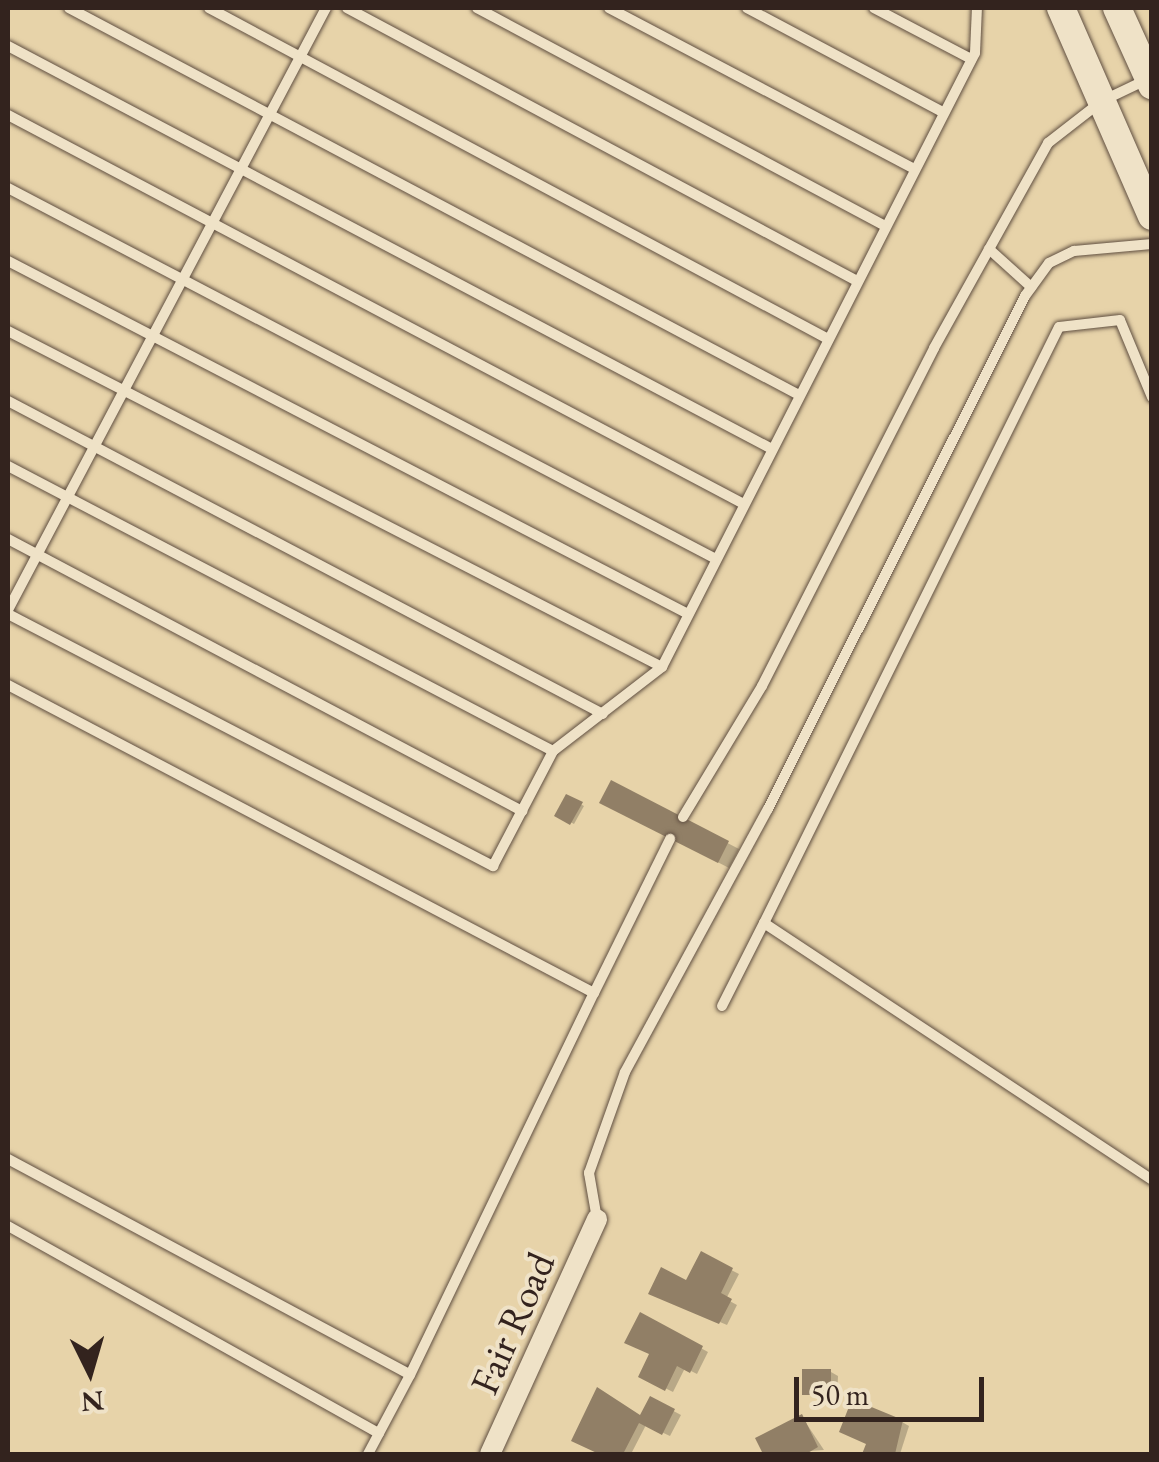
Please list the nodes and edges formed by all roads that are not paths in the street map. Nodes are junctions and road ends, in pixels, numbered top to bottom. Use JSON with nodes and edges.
{"nodes":[{"id":1,"x":69,"y":8,"type":"edge"},
{"id":2,"x":208,"y":8,"type":"edge"},
{"id":3,"x":326,"y":8,"type":"edge"},
{"id":4,"x":348,"y":8,"type":"edge"},
{"id":5,"x":478,"y":8,"type":"edge"},
{"id":6,"x":609,"y":8,"type":"edge"},
{"id":7,"x":747,"y":8,"type":"edge"},
{"id":8,"x":874,"y":8,"type":"edge"},
{"id":9,"x":977,"y":8,"type":"edge"},
{"id":10,"x":1061,"y":8,"type":"edge"},
{"id":11,"x":1118,"y":8,"type":"edge"},
{"id":12,"x":8,"y":46,"type":"edge"},
{"id":13,"x":301,"y":55,"type":"junction"},
{"id":14,"x":971,"y":59,"type":"junction"},
{"id":15,"x":1150,"y":82,"type":"edge"},
{"id":16,"x":1102,"y":101,"type":"junction"},
{"id":17,"x":943,"y":112,"type":"junction"},
{"id":18,"x":8,"y":115,"type":"edge"},
{"id":19,"x":269,"y":115,"type":"junction"},
{"id":20,"x":241,"y":169,"type":"junction"},
{"id":21,"x":914,"y":169,"type":"junction"},
{"id":22,"x":8,"y":188,"type":"edge"},
{"id":23,"x":1152,"y":216,"type":"edge"},
{"id":24,"x":212,"y":223,"type":"junction"},
{"id":25,"x":885,"y":226,"type":"junction"},
{"id":26,"x":1152,"y":244,"type":"edge"},
{"id":27,"x":989,"y":249,"type":"junction"},
{"id":28,"x":8,"y":260,"type":"edge"},
{"id":29,"x":182,"y":281,"type":"junction"},
{"id":30,"x":857,"y":282,"type":"junction"},
{"id":31,"x":1031,"y":288,"type":"junction"},
{"id":32,"x":8,"y":331,"type":"edge"},
{"id":33,"x":152,"y":337,"type":"junction"},
{"id":34,"x":828,"y":339,"type":"junction"},
{"id":35,"x":123,"y":392,"type":"junction"},
{"id":36,"x":800,"y":395,"type":"junction"},
{"id":37,"x":1152,"y":397,"type":"edge"},
{"id":38,"x":8,"y":401,"type":"edge"},
{"id":39,"x":94,"y":447,"type":"junction"},
{"id":40,"x":772,"y":449,"type":"junction"},
{"id":41,"x":8,"y":466,"type":"edge"},
{"id":42,"x":68,"y":497,"type":"junction"},
{"id":43,"x":744,"y":504,"type":"junction"},
{"id":44,"x":8,"y":540,"type":"edge"},
{"id":45,"x":37,"y":555,"type":"junction"},
{"id":46,"x":716,"y":559,"type":"junction"},
{"id":47,"x":8,"y":612,"type":"edge"},
{"id":48,"x":688,"y":614,"type":"junction"},
{"id":49,"x":662,"y":667,"type":"junction"},
{"id":50,"x":8,"y":685,"type":"edge"},
{"id":51,"x":603,"y":714,"type":"junction"},
{"id":52,"x":553,"y":752,"type":"junction"},
{"id":53,"x":522,"y":810,"type":"junction"},
{"id":54,"x":684,"y":817,"type":"dead end"},
{"id":55,"x":670,"y":839,"type":"dead end"},
{"id":56,"x":764,"y":922,"type":"junction"},
{"id":57,"x":594,"y":993,"type":"junction"},
{"id":58,"x":722,"y":1006,"type":"dead end"},
{"id":59,"x":8,"y":1158,"type":"edge"},
{"id":60,"x":1152,"y":1180,"type":"edge"},
{"id":61,"x":596,"y":1220,"type":"joint"},
{"id":62,"x":8,"y":1226,"type":"edge"},
{"id":63,"x":410,"y":1375,"type":"junction"},
{"id":64,"x":380,"y":1433,"type":"junction"},
{"id":65,"x":368,"y":1454,"type":"edge"},
{"id":66,"x":490,"y":1454,"type":"edge"}],
"edges":[{"from":1,"to":19,"type":"lane"},
{"from":2,"to":13,"type":"lane"},
{"from":3,"to":13,"type":"lane"},
{"from":4,"to":30,"type":"lane"},
{"from":5,"to":25,"type":"lane"},
{"from":6,"to":21,"type":"lane"},
{"from":7,"to":17,"type":"lane"},
{"from":8,"to":14,"type":"lane"},
{"from":9,"to":14,"type":"lane"},
{"from":10,"to":16,"type":"main road"},
{"from":11,"to":15,"type":"main road"},
{"from":12,"to":20,"type":"lane"},
{"from":13,"to":19,"type":"lane"},
{"from":13,"to":34,"type":"lane"},
{"from":14,"to":17,"type":"lane"},
{"from":15,"to":16,"type":"lane"},
{"from":16,"to":23,"type":"main road"},
{"from":16,"to":27,"type":"lane"},
{"from":17,"to":21,"type":"lane"},
{"from":18,"to":24,"type":"lane"},
{"from":19,"to":20,"type":"lane"},
{"from":19,"to":36,"type":"lane"},
{"from":20,"to":24,"type":"lane"},
{"from":20,"to":40,"type":"lane"},
{"from":21,"to":25,"type":"lane"},
{"from":22,"to":29,"type":"lane"},
{"from":24,"to":29,"type":"lane"},
{"from":24,"to":43,"type":"lane"},
{"from":25,"to":30,"type":"lane"},
{"from":26,"to":31,"type":"lane"},
{"from":27,"to":31,"type":"lane"},
{"from":27,"to":54,"type":"lane"},
{"from":28,"to":33,"type":"lane"},
{"from":29,"to":33,"type":"lane"},
{"from":29,"to":46,"type":"lane"},
{"from":30,"to":34,"type":"lane"},
{"from":31,"to":61,"type":"lane"},
{"from":32,"to":35,"type":"lane"},
{"from":33,"to":35,"type":"lane"},
{"from":33,"to":48,"type":"lane"},
{"from":34,"to":36,"type":"lane"},
{"from":35,"to":39,"type":"lane"},
{"from":35,"to":49,"type":"lane"},
{"from":36,"to":40,"type":"lane"},
{"from":37,"to":56,"type":"lane"},
{"from":38,"to":39,"type":"lane"},
{"from":39,"to":42,"type":"lane"},
{"from":39,"to":51,"type":"lane"},
{"from":40,"to":43,"type":"lane"},
{"from":41,"to":42,"type":"lane"},
{"from":42,"to":45,"type":"lane"},
{"from":42,"to":52,"type":"lane"},
{"from":43,"to":46,"type":"lane"},
{"from":44,"to":45,"type":"lane"},
{"from":45,"to":47,"type":"lane"},
{"from":45,"to":53,"type":"lane"},
{"from":46,"to":48,"type":"lane"},
{"from":47,"to":53,"type":"lane"},
{"from":48,"to":49,"type":"lane"},
{"from":49,"to":51,"type":"lane"},
{"from":50,"to":57,"type":"lane"},
{"from":51,"to":52,"type":"lane"},
{"from":52,"to":53,"type":"lane"},
{"from":55,"to":57,"type":"lane"},
{"from":56,"to":58,"type":"lane"},
{"from":56,"to":60,"type":"lane"},
{"from":57,"to":63,"type":"lane"},
{"from":59,"to":63,"type":"lane"},
{"from":61,"to":66,"type":"street","name":"Fair Road"},
{"from":62,"to":64,"type":"lane"},
{"from":63,"to":64,"type":"lane"},
{"from":64,"to":65,"type":"lane"}]}
